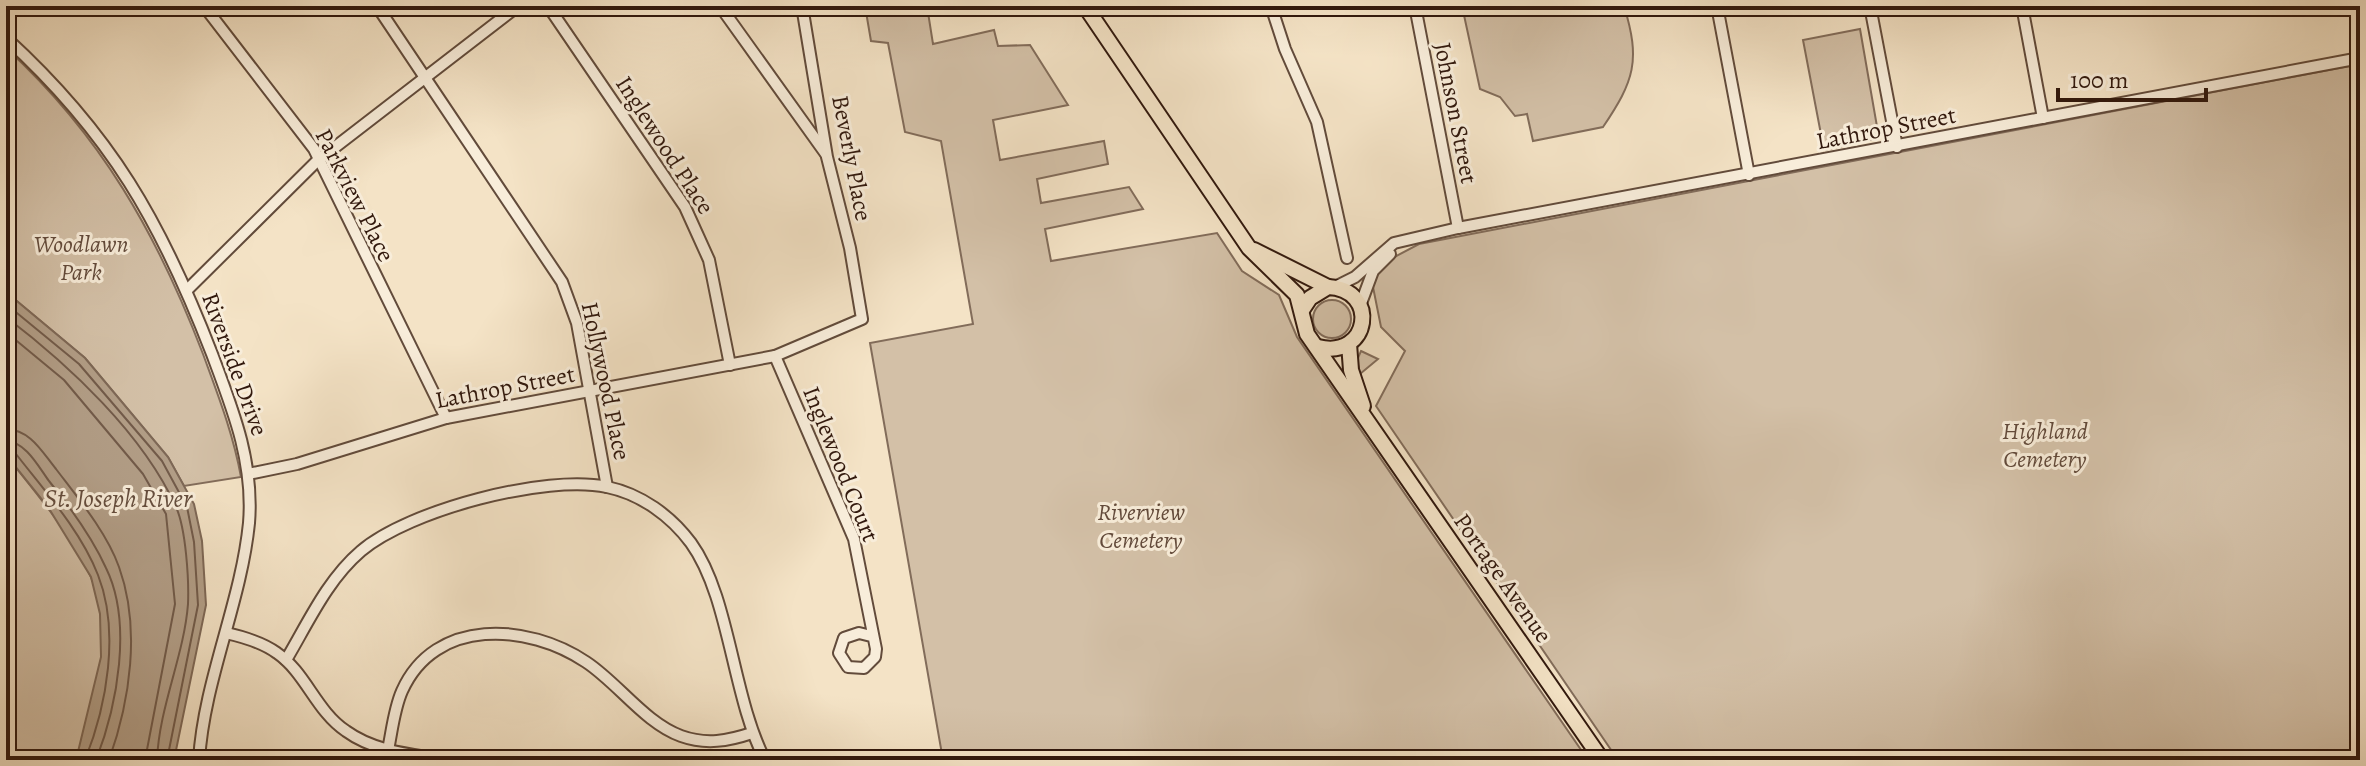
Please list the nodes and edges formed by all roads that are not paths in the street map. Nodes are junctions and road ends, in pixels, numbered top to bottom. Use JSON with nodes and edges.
{"nodes":[{"id":1,"x":204,"y":6,"type":"edge"},
{"id":2,"x":377,"y":6,"type":"edge"},
{"id":3,"x":518,"y":6,"type":"edge"},
{"id":4,"x":548,"y":6,"type":"edge"},
{"id":5,"x":720,"y":6,"type":"edge"},
{"id":6,"x":802,"y":6,"type":"edge"},
{"id":7,"x":1085,"y":6,"type":"edge"},
{"id":8,"x":1271,"y":6,"type":"edge"},
{"id":9,"x":1415,"y":6,"type":"edge"},
{"id":10,"x":1717,"y":6,"type":"edge"},
{"id":11,"x":1870,"y":6,"type":"edge"},
{"id":12,"x":2022,"y":6,"type":"edge"},
{"id":13,"x":6,"y":38,"type":"edge"},
{"id":14,"x":2360,"y":58,"type":"edge"},
{"id":15,"x":426,"y":76,"type":"junction"},
{"id":16,"x":2043,"y":118,"type":"junction"},
{"id":17,"x":1897,"y":147,"type":"junction"},
{"id":18,"x":827,"y":157,"type":"junction"},
{"id":19,"x":317,"y":161,"type":"junction"},
{"id":20,"x":1749,"y":175,"type":"junction"},
{"id":21,"x":1458,"y":228,"type":"junction"},
{"id":22,"x":1419,"y":237,"type":"junction"},
{"id":23,"x":1249,"y":248,"type":"junction"},
{"id":24,"x":1347,"y":258,"type":"dead end"},
{"id":25,"x":1332,"y":287,"type":"junction"},
{"id":26,"x":187,"y":290,"type":"junction"},
{"id":27,"x":1360,"y":306,"type":"junction"},
{"id":28,"x":1302,"y":310,"type":"junction"},
{"id":29,"x":862,"y":319,"type":"joint"},
{"id":30,"x":1349,"y":344,"type":"junction"},
{"id":31,"x":1318,"y":347,"type":"junction"},
{"id":32,"x":775,"y":356,"type":"junction"},
{"id":33,"x":730,"y":365,"type":"junction"},
{"id":34,"x":589,"y":391,"type":"junction"},
{"id":35,"x":446,"y":418,"type":"junction"},
{"id":36,"x":1368,"y":420,"type":"junction"},
{"id":37,"x":248,"y":474,"type":"junction"},
{"id":38,"x":607,"y":487,"type":"junction"},
{"id":39,"x":226,"y":633,"type":"junction"},
{"id":40,"x":871,"y":636,"type":"dead end"},
{"id":41,"x":286,"y":660,"type":"junction"},
{"id":42,"x":752,"y":733,"type":"junction"},
{"id":43,"x":388,"y":750,"type":"junction"},
{"id":44,"x":199,"y":760,"type":"edge"},
{"id":45,"x":446,"y":760,"type":"edge"},
{"id":46,"x":765,"y":760,"type":"edge"},
{"id":47,"x":1602,"y":760,"type":"edge"}],
"edges":[{"from":1,"to":19,"type":"street","name":"Parkview Place"},
{"from":2,"to":15,"type":"street","name":"Hollywood Place"},
{"from":3,"to":15,"type":"street"},
{"from":4,"to":33,"type":"street","name":"Inglewood Place"},
{"from":5,"to":18,"type":"street"},
{"from":6,"to":18,"type":"street","name":"Beverly Place"},
{"from":7,"to":23,"type":"main road"},
{"from":8,"to":24,"type":"street"},
{"from":9,"to":21,"type":"street","name":"Johnson Street"},
{"from":10,"to":20,"type":"street"},
{"from":11,"to":17,"type":"street"},
{"from":12,"to":16,"type":"street"},
{"from":13,"to":26,"type":"street","name":"Riverside Drive"},
{"from":14,"to":16,"type":"street","name":"Lathrop Street"},
{"from":15,"to":19,"type":"street"},
{"from":15,"to":34,"type":"street","name":"Hollywood Place"},
{"from":16,"to":17,"type":"street","name":"Lathrop Street"},
{"from":17,"to":20,"type":"street","name":"Lathrop Street"},
{"from":18,"to":29,"type":"street","name":"Beverly Place"},
{"from":19,"to":26,"type":"street"},
{"from":19,"to":35,"type":"street","name":"Parkview Place"},
{"from":20,"to":21,"type":"street","name":"Lathrop Street"},
{"from":21,"to":22,"type":"street","name":"Lathrop Street"},
{"from":22,"to":25,"type":"street","name":"Lathrop Street"},
{"from":22,"to":27,"type":"street","name":"Lathrop Street"},
{"from":23,"to":25,"type":"main road"},
{"from":23,"to":28,"type":"main road"},
{"from":25,"to":27,"type":"main road"},
{"from":25,"to":28,"type":"main road"},
{"from":26,"to":37,"type":"street","name":"Riverside Drive"},
{"from":27,"to":30,"type":"main road"},
{"from":28,"to":31,"type":"main road"},
{"from":29,"to":32,"type":"street","name":"Lathrop Street"},
{"from":30,"to":31,"type":"main road"},
{"from":30,"to":36,"type":"main road","name":"Portage Avenue"},
{"from":31,"to":36,"type":"main road","name":"Portage Avenue"},
{"from":32,"to":33,"type":"street","name":"Lathrop Street"},
{"from":32,"to":40,"type":"street","name":"Inglewood Court"},
{"from":33,"to":34,"type":"street","name":"Lathrop Street"},
{"from":34,"to":35,"type":"street","name":"Lathrop Street"},
{"from":34,"to":38,"type":"street","name":"Hollywood Place"},
{"from":35,"to":37,"type":"street","name":"Lathrop Street"},
{"from":36,"to":47,"type":"main road","name":"Portage Avenue"},
{"from":37,"to":39,"type":"street","name":"Riverside Drive"},
{"from":38,"to":41,"type":"street"},
{"from":38,"to":42,"type":"street","name":"Hollywood Place"},
{"from":39,"to":41,"type":"street"},
{"from":39,"to":44,"type":"street","name":"Riverside Drive"},
{"from":41,"to":43,"type":"street"},
{"from":42,"to":43,"type":"street"},
{"from":42,"to":46,"type":"street","name":"Hollywood Place"},
{"from":43,"to":45,"type":"street"}]}
